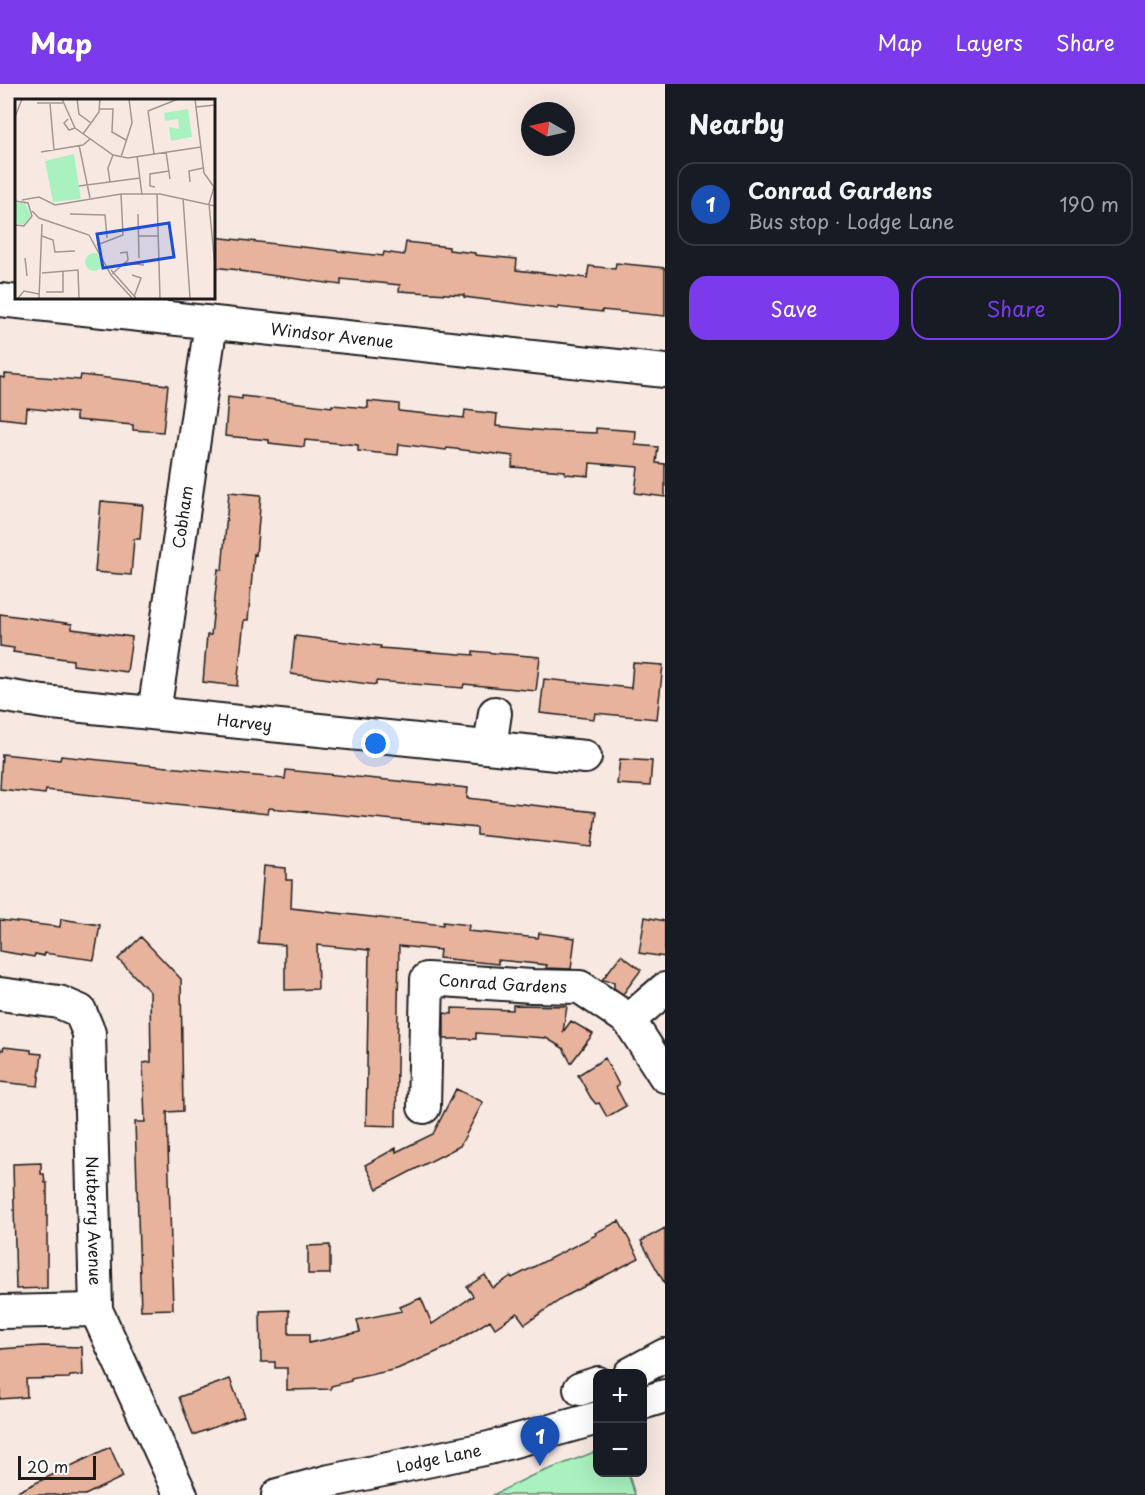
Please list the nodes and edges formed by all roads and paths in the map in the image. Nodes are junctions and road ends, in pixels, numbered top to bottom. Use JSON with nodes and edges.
{"nodes":[{"id":1,"x":0,"y":300,"type":"edge"},
{"id":2,"x":212,"y":323,"type":"junction"},
{"id":3,"x":665,"y":371,"type":"edge"},
{"id":4,"x":0,"y":695,"type":"edge"},
{"id":5,"x":154,"y":713,"type":"junction"},
{"id":6,"x":495,"y":713,"type":"dead end"},
{"id":7,"x":490,"y":747,"type":"junction"},
{"id":8,"x":585,"y":757,"type":"dead end"},
{"id":9,"x":665,"y":989,"type":"edge"},
{"id":10,"x":0,"y":994,"type":"edge"},
{"id":11,"x":629,"y":1020,"type":"junction"},
{"id":12,"x":665,"y":1076,"type":"edge"},
{"id":13,"x":424,"y":1107,"type":"dead end"},
{"id":14,"x":96,"y":1310,"type":"junction"},
{"id":15,"x":0,"y":1312,"type":"edge"},
{"id":16,"x":665,"y":1355,"type":"edge"},
{"id":17,"x":636,"y":1369,"type":"edge"},
{"id":18,"x":665,"y":1396,"type":"edge"},
{"id":19,"x":647,"y":1401,"type":"edge"},
{"id":20,"x":593,"y":1419,"type":"edge"},
{"id":21,"x":182,"y":1495,"type":"edge"},
{"id":22,"x":278,"y":1495,"type":"edge"}],
"edges":[{"from":1,"to":2,"type":"street","name":"Windsor Avenue"},
{"from":2,"to":3,"type":"street","name":"Windsor Avenue"},
{"from":2,"to":5,"type":"street","name":"Cobham"},
{"from":4,"to":5,"type":"street","name":"Harvey"},
{"from":5,"to":7,"type":"street","name":"Harvey"},
{"from":6,"to":7,"type":"street"},
{"from":7,"to":8,"type":"street","name":"Harvey"},
{"from":9,"to":11,"type":"street"},
{"from":10,"to":14,"type":"street","name":"Nutberry Avenue"},
{"from":11,"to":12,"type":"street","name":"Conrad Gardens"},
{"from":11,"to":13,"type":"street","name":"Conrad Gardens"},
{"from":14,"to":15,"type":"street"},
{"from":14,"to":21,"type":"street","name":"Nutberry Avenue"},
{"from":16,"to":17,"type":"street"},
{"from":18,"to":19,"type":"street"},
{"from":20,"to":22,"type":"street","name":"Lodge Lane"}]}
